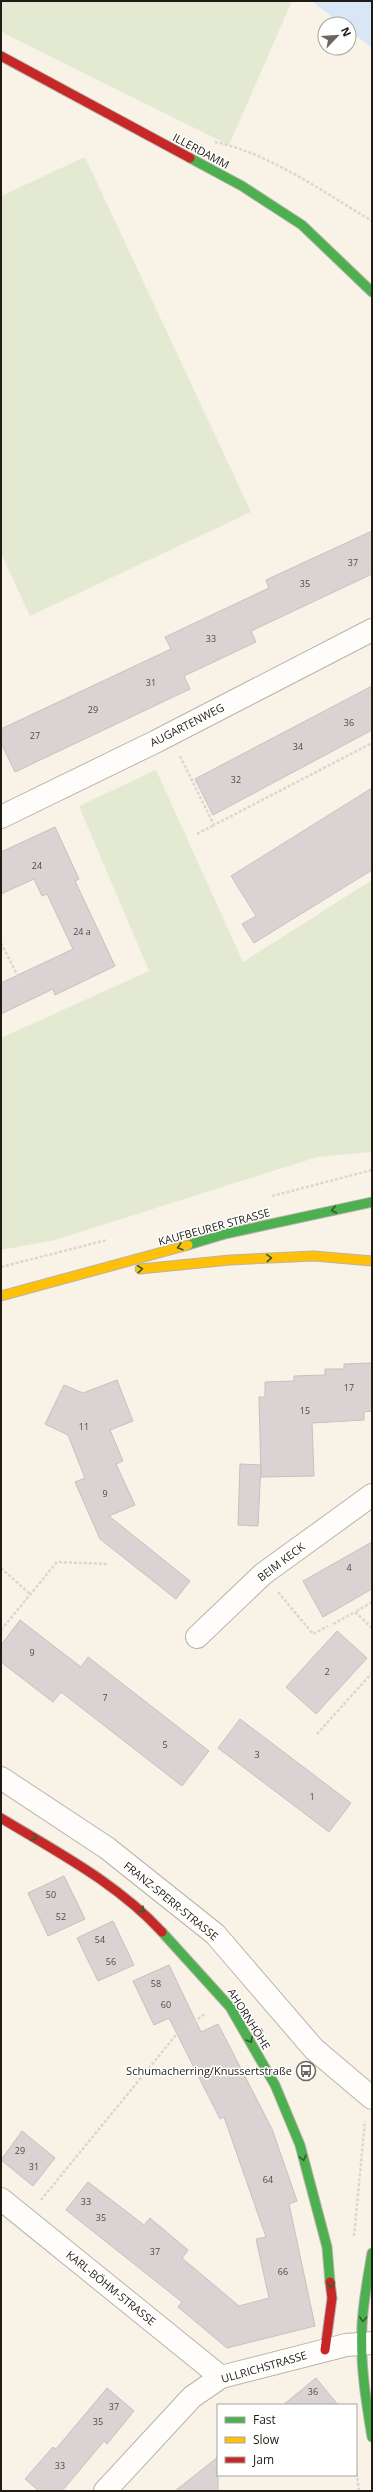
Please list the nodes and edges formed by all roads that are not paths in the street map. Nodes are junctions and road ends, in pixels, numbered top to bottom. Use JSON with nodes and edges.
{"nodes":[{"id":1,"x":1,"y":56,"type":"edge"},
{"id":2,"x":372,"y":292,"type":"edge"},
{"id":3,"x":372,"y":630,"type":"edge"},
{"id":4,"x":1,"y":817,"type":"edge"},
{"id":5,"x":372,"y":1202,"type":"edge"},
{"id":6,"x":372,"y":1261,"type":"edge"},
{"id":7,"x":87,"y":1274,"type":"junction"},
{"id":8,"x":1,"y":1296,"type":"edge"},
{"id":9,"x":372,"y":1495,"type":"edge"},
{"id":10,"x":197,"y":1637,"type":"dead end"},
{"id":11,"x":1,"y":1778,"type":"edge"},
{"id":12,"x":1,"y":1818,"type":"edge"},
{"id":13,"x":372,"y":2098,"type":"edge"},
{"id":14,"x":2,"y":2201,"type":"edge"},
{"id":15,"x":372,"y":2253,"type":"edge"},
{"id":16,"x":367,"y":2343,"type":"edge"},
{"id":17,"x":325,"y":2350,"type":"junction"},
{"id":18,"x":221,"y":2377,"type":"junction"},
{"id":19,"x":372,"y":2437,"type":"edge"},
{"id":20,"x":105,"y":2491,"type":"edge"}],
"edges":[{"from":1,"to":2,"type":"street","name":"ILLERDAMM"},
{"from":3,"to":4,"type":"street","name":"AUGARTENWEG"},
{"from":5,"to":7,"type":"street","name":"KAUFBEURER STRASSE","one_way":true},
{"from":7,"to":6,"type":"street","name":"KAUFBEURER STRASSE","one_way":true},
{"from":7,"to":8,"type":"street","name":"KAUFBEURER STRASSE"},
{"from":9,"to":10,"type":"street","name":"BEIM KECK"},
{"from":11,"to":13,"type":"street","name":"FRANZ-SPERR-STRASSE"},
{"from":12,"to":17,"type":"street","name":"AHORNHÖHE","one_way":true},
{"from":14,"to":18,"type":"street","name":"KARL-BÖHM-STRASSE"},
{"from":15,"to":16,"type":"street","one_way":true},
{"from":16,"to":17,"type":"street","name":"ULLRICHSTRASSE"},
{"from":16,"to":19,"type":"street"},
{"from":17,"to":18,"type":"street","name":"ULLRICHSTRASSE"},
{"from":18,"to":20,"type":"street","name":"ULLRICHSTRASSE"}]}
